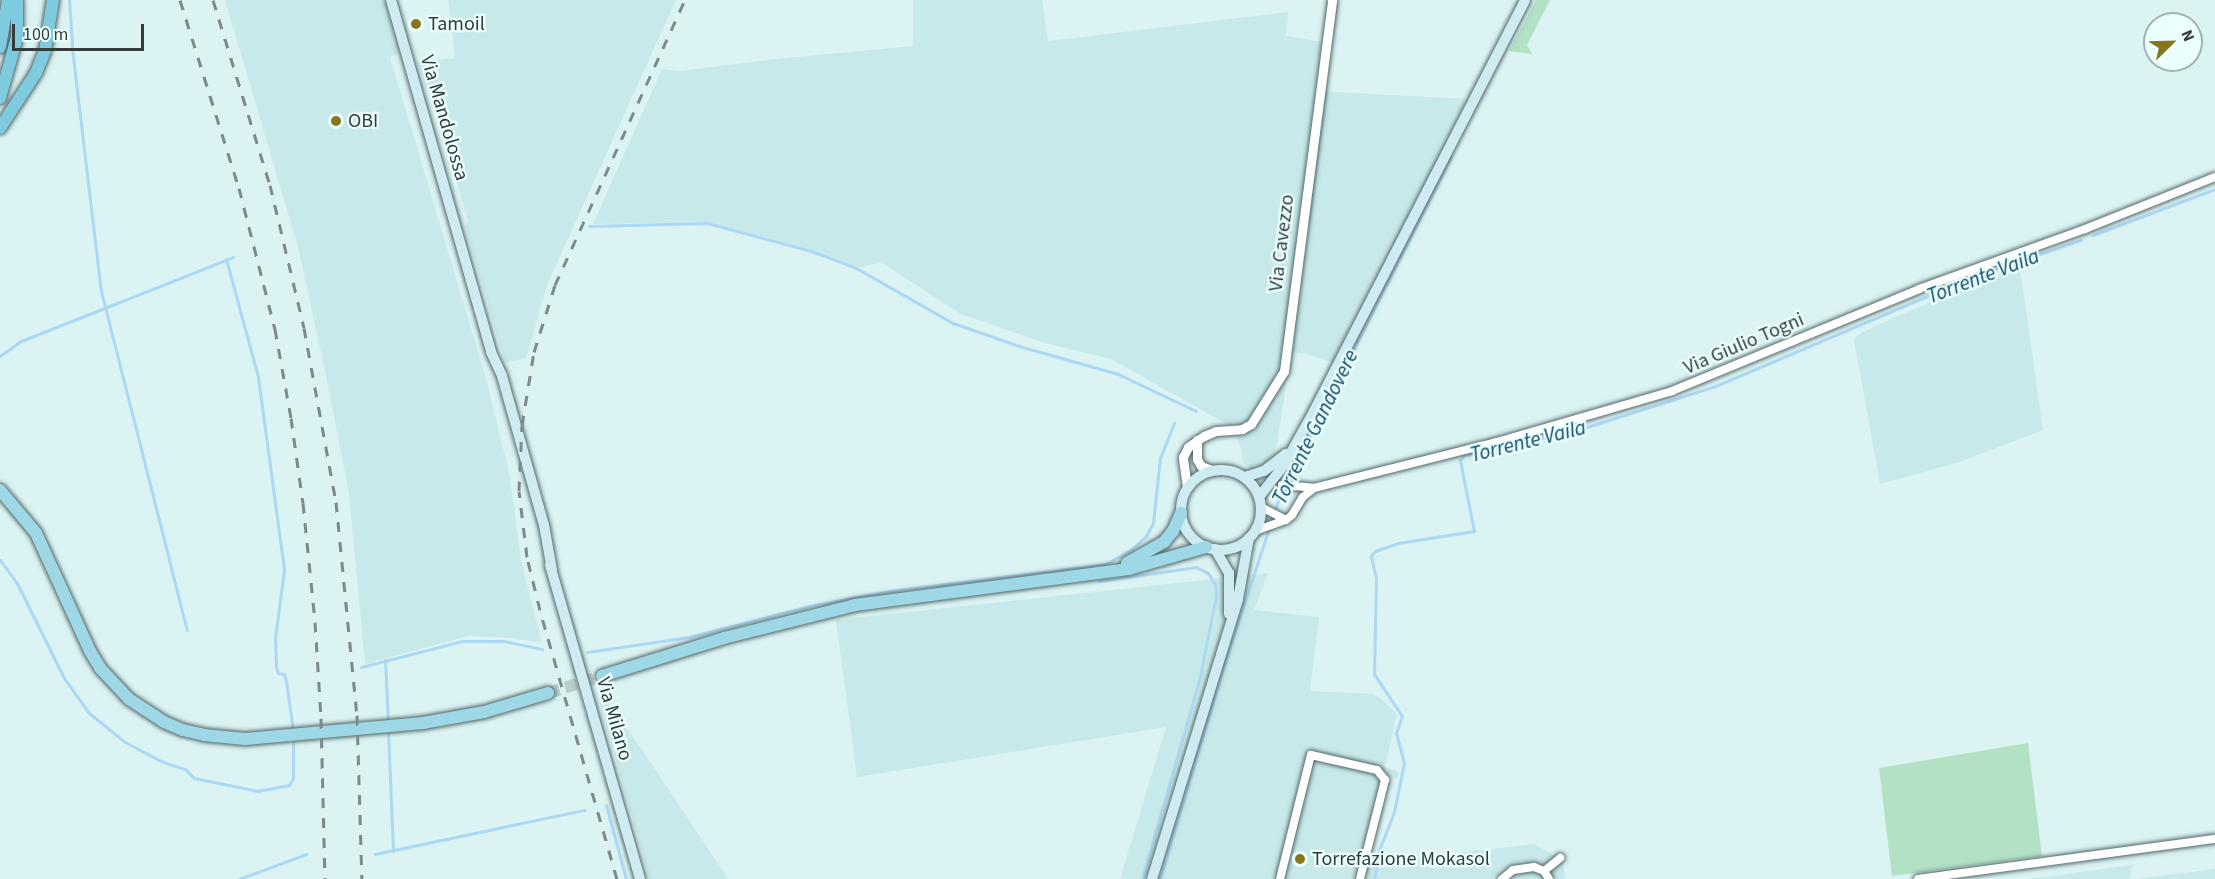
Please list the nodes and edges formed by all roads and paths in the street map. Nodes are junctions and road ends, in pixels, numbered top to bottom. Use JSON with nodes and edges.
{"nodes":[{"id":1,"x":8,"y":0,"type":"edge"},
{"id":2,"x":17,"y":0,"type":"edge"},
{"id":3,"x":52,"y":0,"type":"edge"},
{"id":4,"x":391,"y":0,"type":"edge"},
{"id":5,"x":1332,"y":0,"type":"edge"},
{"id":6,"x":1525,"y":0,"type":"edge"},
{"id":7,"x":0,"y":47,"type":"edge"},
{"id":8,"x":0,"y":98,"type":"edge"},
{"id":9,"x":0,"y":128,"type":"edge"},
{"id":10,"x":2215,"y":177,"type":"edge"},
{"id":11,"x":452,"y":212,"type":"joint"},
{"id":12,"x":1197,"y":440,"type":"junction"},
{"id":13,"x":1292,"y":447,"type":"junction"},
{"id":14,"x":1212,"y":470,"type":"junction"},
{"id":15,"x":1245,"y":477,"type":"junction"},
{"id":16,"x":1282,"y":485,"type":"dead end"},
{"id":17,"x":1187,"y":487,"type":"junction"},
{"id":18,"x":1314,"y":488,"type":"junction"},
{"id":19,"x":0,"y":489,"type":"edge"},
{"id":20,"x":1262,"y":505,"type":"junction"},
{"id":21,"x":1180,"y":513,"type":"junction"},
{"id":22,"x":1286,"y":520,"type":"junction"},
{"id":23,"x":1255,"y":533,"type":"junction"},
{"id":24,"x":1210,"y":548,"type":"junction"},
{"id":25,"x":1106,"y":570,"type":"junction"},
{"id":26,"x":1229,"y":626,"type":"junction"},
{"id":27,"x":602,"y":675,"type":"tunnel mouth"},
{"id":28,"x":548,"y":693,"type":"tunnel mouth"},
{"id":29,"x":2215,"y":839,"type":"edge"},
{"id":30,"x":1560,"y":858,"type":"dead end"},
{"id":31,"x":1546,"y":875,"type":"edge"},
{"id":32,"x":640,"y":879,"type":"edge"},
{"id":33,"x":1152,"y":879,"type":"edge"},
{"id":34,"x":1280,"y":879,"type":"edge"},
{"id":35,"x":1360,"y":879,"type":"edge"},
{"id":36,"x":1502,"y":879,"type":"edge"},
{"id":37,"x":1918,"y":879,"type":"edge"}],
"edges":[{"from":1,"to":7,"type":"highway"},
{"from":2,"to":8,"type":"highway"},
{"from":3,"to":9,"type":"highway"},
{"from":4,"to":11,"type":"main road","name":"Via Mandolossa"},
{"from":5,"to":12,"type":"street","name":"Via Cavezzo"},
{"from":6,"to":13,"type":"main road"},
{"from":10,"to":18,"type":"street","name":"Via Giulio Togni"},
{"from":11,"to":32,"type":"main road","name":"Via Milano"},
{"from":12,"to":14,"type":"street"},
{"from":12,"to":17,"type":"street"},
{"from":13,"to":15,"type":"main road"},
{"from":13,"to":20,"type":"main road"},
{"from":14,"to":15,"type":"main road"},
{"from":14,"to":17,"type":"main road"},
{"from":15,"to":20,"type":"main road"},
{"from":16,"to":18,"type":"street","name":"Via Giulio Togni"},
{"from":17,"to":21,"type":"main road"},
{"from":18,"to":22,"type":"street"},
{"from":19,"to":28,"type":"main road"},
{"from":20,"to":22,"type":"street"},
{"from":20,"to":23,"type":"main road"},
{"from":21,"to":24,"type":"main road"},
{"from":21,"to":25,"type":"main road"},
{"from":22,"to":23,"type":"street"},
{"from":23,"to":24,"type":"main road"},
{"from":23,"to":26,"type":"main road"},
{"from":24,"to":25,"type":"main road"},
{"from":24,"to":26,"type":"main road"},
{"from":25,"to":27,"type":"main road"},
{"from":26,"to":33,"type":"main road"},
{"from":29,"to":37,"type":"street"},
{"from":30,"to":31,"type":"street"},
{"from":31,"to":36,"type":"street"},
{"from":34,"to":35,"type":"street"}]}
